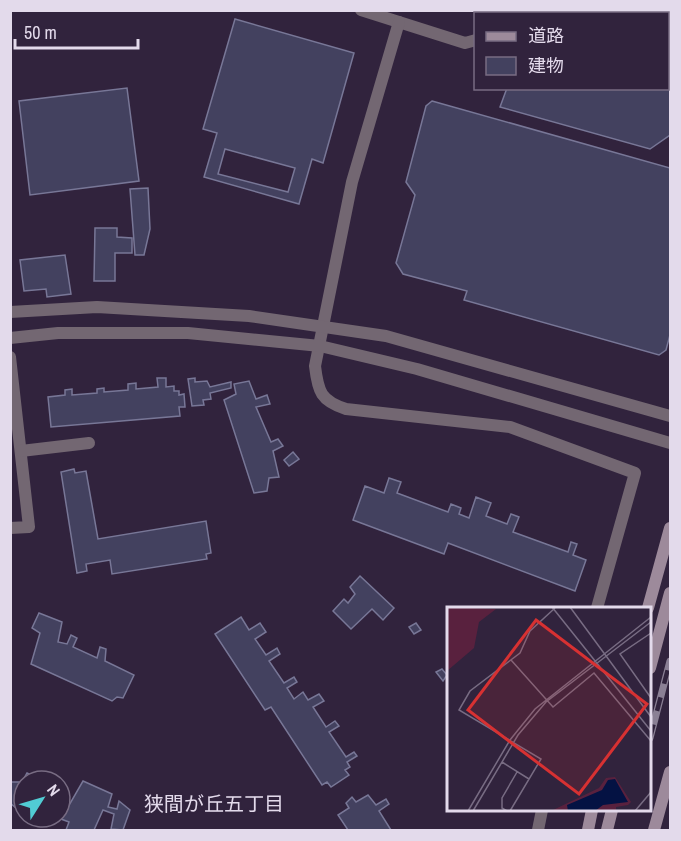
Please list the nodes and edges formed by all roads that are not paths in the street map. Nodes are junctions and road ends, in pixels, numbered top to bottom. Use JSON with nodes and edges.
{"nodes":[{"id":1,"x":361,"y":10,"type":"edge"},
{"id":2,"x":639,"y":10,"type":"edge"},
{"id":3,"x":660,"y":12,"type":"edge"},
{"id":4,"x":399,"y":22,"type":"junction"},
{"id":5,"x":474,"y":41,"type":"edge"},
{"id":6,"x":10,"y":312,"type":"edge"},
{"id":7,"x":324,"y":327,"type":"junction"},
{"id":8,"x":10,"y":338,"type":"edge"},
{"id":9,"x":320,"y":346,"type":"junction"},
{"id":10,"x":10,"y":357,"type":"edge"},
{"id":11,"x":670,"y":416,"type":"edge"},
{"id":12,"x":89,"y":442,"type":"dead end"},
{"id":13,"x":670,"y":443,"type":"edge"},
{"id":14,"x":21,"y":451,"type":"junction"},
{"id":15,"x":10,"y":528,"type":"edge"},
{"id":16,"x":670,"y":528,"type":"edge"},
{"id":17,"x":670,"y":592,"type":"edge"},
{"id":18,"x":598,"y":607,"type":"edge"},
{"id":19,"x":649,"y":607,"type":"edge"},
{"id":20,"x":651,"y":664,"type":"edge"},
{"id":21,"x":670,"y":772,"type":"edge"},
{"id":22,"x":542,"y":811,"type":"edge"},
{"id":23,"x":592,"y":811,"type":"edge"},
{"id":24,"x":612,"y":811,"type":"edge"},
{"id":25,"x":538,"y":831,"type":"edge"},
{"id":26,"x":588,"y":831,"type":"edge"},
{"id":27,"x":607,"y":831,"type":"edge"},
{"id":28,"x":654,"y":831,"type":"edge"}],
"edges":[{"from":1,"to":4,"type":"street"},
{"from":2,"to":3,"type":"street"},
{"from":4,"to":5,"type":"street"},
{"from":4,"to":7,"type":"street"},
{"from":6,"to":7,"type":"street"},
{"from":7,"to":9,"type":"street"},
{"from":7,"to":11,"type":"street"},
{"from":8,"to":9,"type":"street"},
{"from":9,"to":13,"type":"street"},
{"from":9,"to":18,"type":"street"},
{"from":10,"to":14,"type":"street"},
{"from":12,"to":14,"type":"street"},
{"from":14,"to":15,"type":"street"},
{"from":16,"to":19,"type":"main road"},
{"from":17,"to":20,"type":"main road"},
{"from":21,"to":28,"type":"main road"},
{"from":22,"to":25,"type":"street"},
{"from":23,"to":26,"type":"main road"},
{"from":24,"to":27,"type":"main road"}]}
